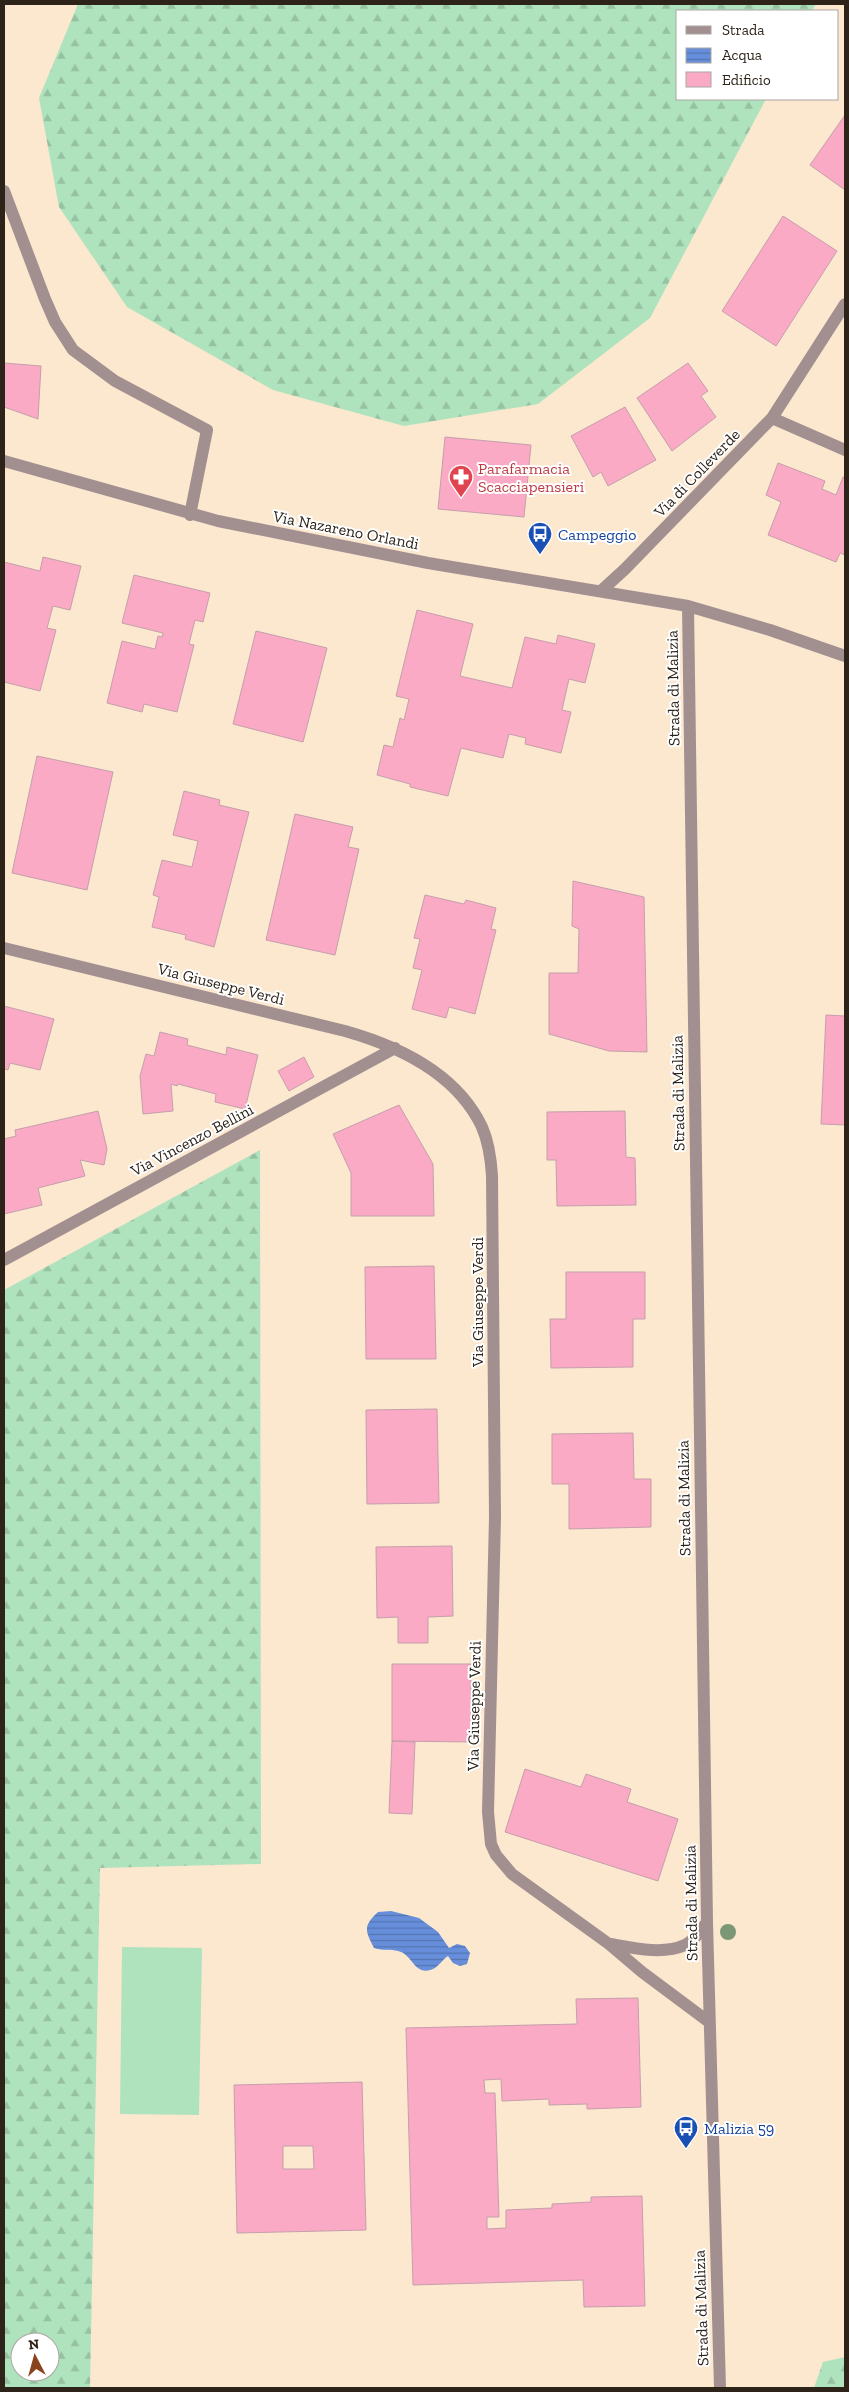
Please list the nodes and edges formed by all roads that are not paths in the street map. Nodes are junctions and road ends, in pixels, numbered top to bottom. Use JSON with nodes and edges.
{"nodes":[{"id":1,"x":4,"y":191,"type":"edge"},
{"id":2,"x":845,"y":304,"type":"edge"},
{"id":3,"x":772,"y":418,"type":"junction"},
{"id":4,"x":845,"y":450,"type":"edge"},
{"id":5,"x":4,"y":460,"type":"edge"},
{"id":6,"x":190,"y":515,"type":"junction"},
{"id":7,"x":601,"y":591,"type":"junction"},
{"id":8,"x":688,"y":606,"type":"junction"},
{"id":9,"x":845,"y":656,"type":"edge"},
{"id":10,"x":4,"y":948,"type":"edge"},
{"id":11,"x":395,"y":1048,"type":"junction"},
{"id":12,"x":4,"y":1260,"type":"edge"},
{"id":13,"x":707,"y":1922,"type":"junction"},
{"id":14,"x":609,"y":1944,"type":"junction"},
{"id":15,"x":709,"y":2022,"type":"junction"},
{"id":16,"x":720,"y":2388,"type":"edge"}],
"edges":[{"from":1,"to":6,"type":"street"},
{"from":2,"to":3,"type":"street","name":"Via di Colleverde"},
{"from":3,"to":4,"type":"street"},
{"from":3,"to":7,"type":"street","name":"Via di Colleverde"},
{"from":5,"to":6,"type":"street","name":"Via Nazareno Orlandi"},
{"from":6,"to":7,"type":"street","name":"Via Nazareno Orlandi"},
{"from":7,"to":8,"type":"street","name":"Via Nazareno Orlandi"},
{"from":8,"to":9,"type":"street","name":"Via Nazareno Orlandi"},
{"from":8,"to":13,"type":"street","name":"Strada di Malizia"},
{"from":10,"to":11,"type":"street","name":"Via Giuseppe Verdi"},
{"from":11,"to":12,"type":"street","name":"Via Vincenzo Bellini"},
{"from":11,"to":14,"type":"street","name":"Via Giuseppe Verdi"},
{"from":13,"to":14,"type":"street","name":"Via Giuseppe Verdi"},
{"from":13,"to":15,"type":"street","name":"Strada di Malizia"},
{"from":14,"to":15,"type":"street","name":"Via Giuseppe Verdi"},
{"from":15,"to":16,"type":"street","name":"Strada di Malizia"}]}
